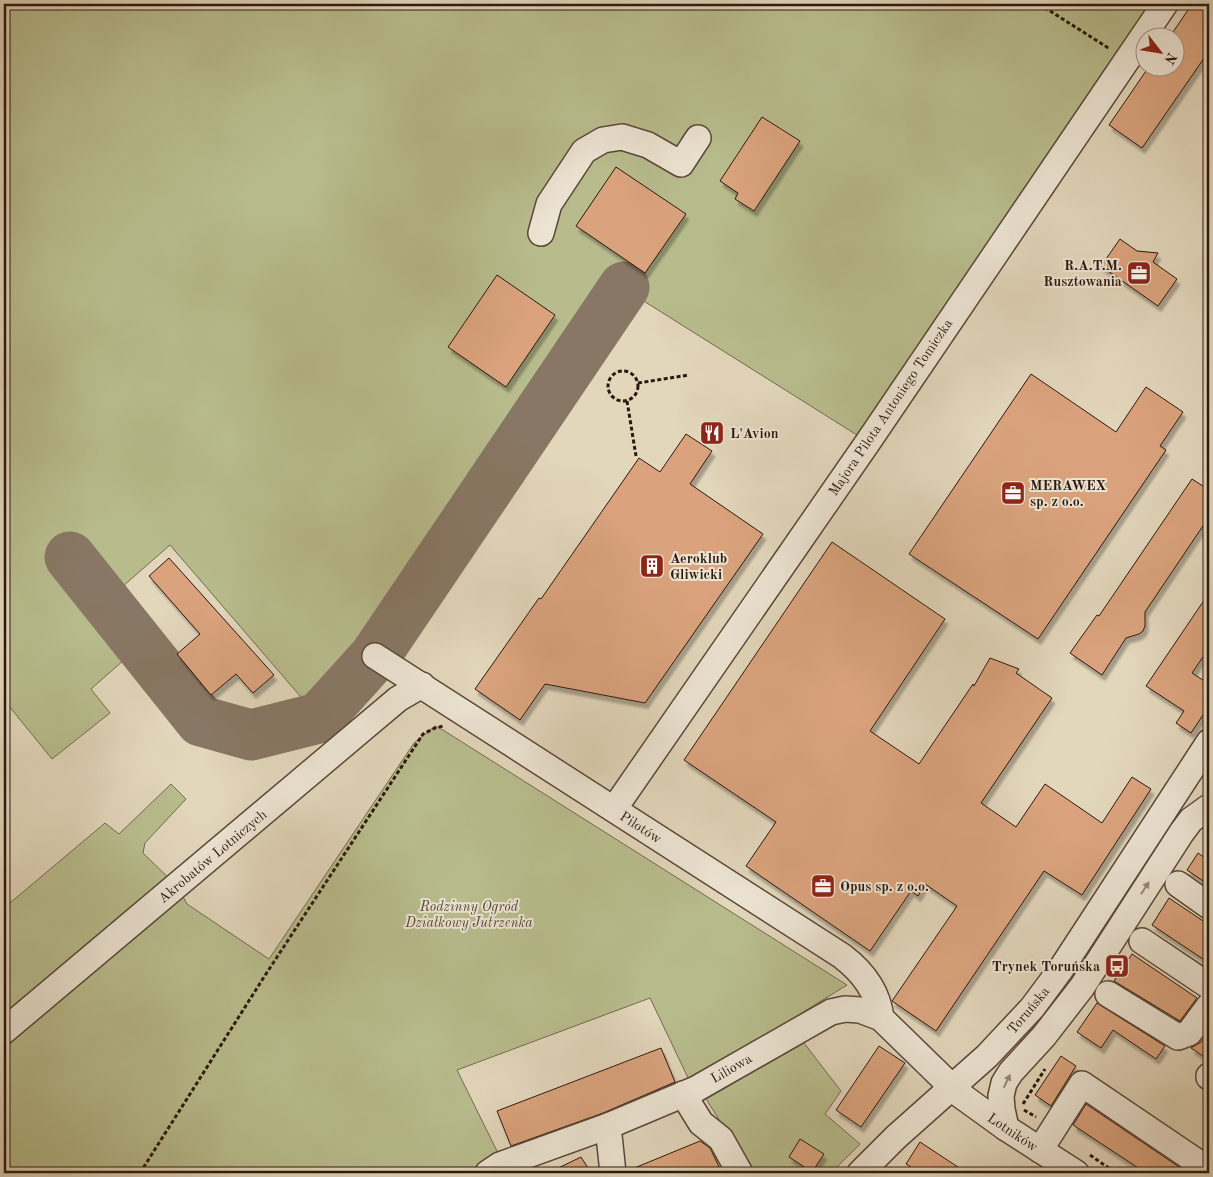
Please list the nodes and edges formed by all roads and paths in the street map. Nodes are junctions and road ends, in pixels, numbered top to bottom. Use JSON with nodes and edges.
{"nodes":[{"id":1,"x":1039,"y":4,"type":"edge"},
{"id":2,"x":1165,"y":4,"type":"edge"},
{"id":3,"x":1127,"y":60,"type":"junction"},
{"id":4,"x":698,"y":138,"type":"dead end"},
{"id":5,"x":540,"y":233,"type":"dead end"},
{"id":6,"x":690,"y":375,"type":"dead end"},
{"id":7,"x":638,"y":383,"type":"junction"},
{"id":8,"x":627,"y":401,"type":"junction"},
{"id":9,"x":636,"y":456,"type":"dead end"},
{"id":10,"x":375,"y":656,"type":"dead end"},
{"id":11,"x":422,"y":685,"type":"junction"},
{"id":12,"x":451,"y":729,"type":"dead end"},
{"id":13,"x":1209,"y":742,"type":"edge"},
{"id":14,"x":1180,"y":788,"type":"junction"},
{"id":15,"x":1209,"y":807,"type":"edge"},
{"id":16,"x":614,"y":809,"type":"junction"},
{"id":17,"x":1178,"y":884,"type":"dead end"},
{"id":18,"x":1209,"y":906,"type":"edge"},
{"id":19,"x":1142,"y":941,"type":"dead end"},
{"id":20,"x":1209,"y":986,"type":"edge"},
{"id":21,"x":1108,"y":994,"type":"dead end"},
{"id":22,"x":1209,"y":1006,"type":"edge"},
{"id":23,"x":1062,"y":1014,"type":"junction"},
{"id":24,"x":881,"y":1018,"type":"junction"},
{"id":25,"x":1012,"y":1029,"type":"junction"},
{"id":26,"x":4,"y":1031,"type":"edge"},
{"id":27,"x":951,"y":1087,"type":"junction"},
{"id":28,"x":683,"y":1094,"type":"junction"},
{"id":29,"x":608,"y":1126,"type":"junction"},
{"id":30,"x":1006,"y":1128,"type":"junction"},
{"id":31,"x":1040,"y":1150,"type":"junction"},
{"id":32,"x":1209,"y":1170,"type":"edge"},
{"id":33,"x":140,"y":1173,"type":"edge"},
{"id":34,"x":488,"y":1173,"type":"edge"},
{"id":35,"x":613,"y":1173,"type":"edge"},
{"id":36,"x":740,"y":1173,"type":"edge"},
{"id":37,"x":860,"y":1173,"type":"edge"},
{"id":38,"x":1076,"y":1173,"type":"edge"}],
"edges":[{"from":1,"to":3,"type":"path"},
{"from":2,"to":3,"type":"street","name":"Majora Pilota Antoniego Tomiczka"},
{"from":3,"to":16,"type":"street","name":"Majora Pilota Antoniego Tomiczka"},
{"from":4,"to":5,"type":"street"},
{"from":6,"to":7,"type":"path"},
{"from":7,"to":8,"type":"path"},
{"from":7,"to":8,"type":"path"},
{"from":8,"to":9,"type":"path"},
{"from":10,"to":11,"type":"street","name":"Pilotów"},
{"from":11,"to":16,"type":"street","name":"Pilotów"},
{"from":11,"to":26,"type":"street","name":"Akrobatów Lotniczych"},
{"from":12,"to":33,"type":"path"},
{"from":13,"to":14,"type":"street","name":"Toruńska"},
{"from":14,"to":15,"type":"street"},
{"from":14,"to":25,"type":"street","name":"Toruńska"},
{"from":23,"to":15,"type":"street","one_way":true},
{"from":16,"to":24,"type":"street","name":"Pilotów"},
{"from":17,"to":18,"type":"street"},
{"from":19,"to":20,"type":"street"},
{"from":21,"to":22,"type":"street"},
{"from":23,"to":25,"type":"street"},
{"from":30,"to":23,"type":"street","one_way":true},
{"from":24,"to":27,"type":"street","name":"Liliowa"},
{"from":24,"to":28,"type":"street","name":"Liliowa"},
{"from":25,"to":27,"type":"street","name":"Toruńska"},
{"from":27,"to":30,"type":"street","name":"Lotników"},
{"from":27,"to":37,"type":"street","name":"Toruńska"},
{"from":28,"to":29,"type":"street","name":"Liliowa"},
{"from":28,"to":36,"type":"street"},
{"from":29,"to":34,"type":"street","name":"Liliowa"},
{"from":29,"to":35,"type":"street"},
{"from":30,"to":31,"type":"street","name":"Lotników"},
{"from":31,"to":32,"type":"street"},
{"from":31,"to":38,"type":"street","name":"Lotników"}]}
